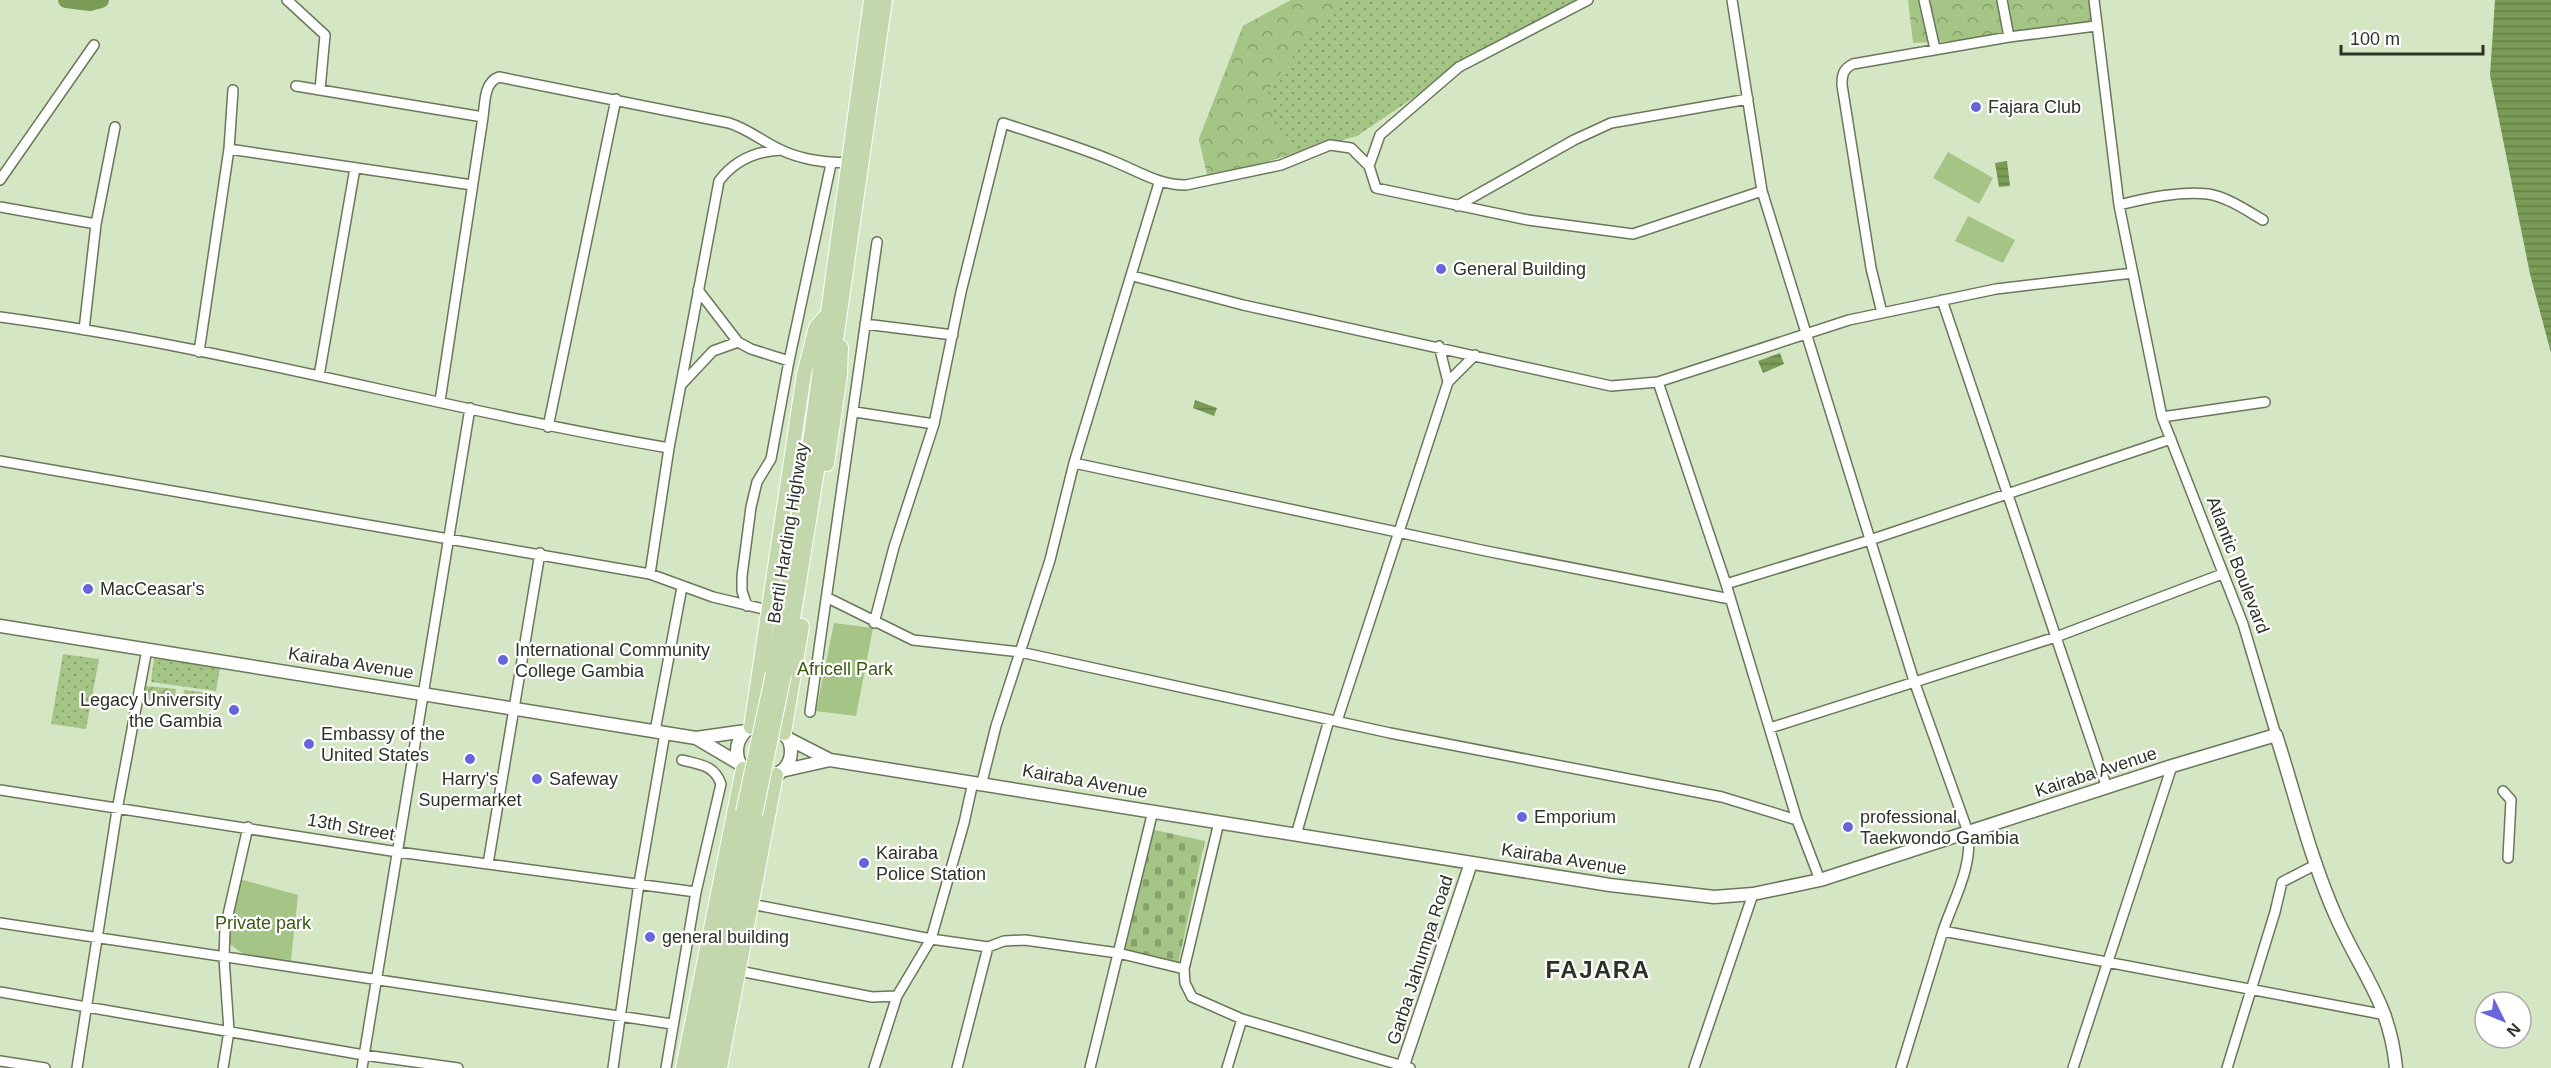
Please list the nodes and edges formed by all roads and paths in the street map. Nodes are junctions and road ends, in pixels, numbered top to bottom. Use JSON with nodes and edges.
{"nodes":[{"id":1,"x":287,"y":0,"type":"edge"},
{"id":2,"x":871,"y":0,"type":"edge"},
{"id":3,"x":885,"y":0,"type":"edge"},
{"id":4,"x":1588,"y":0,"type":"edge"},
{"id":5,"x":1732,"y":0,"type":"edge"},
{"id":6,"x":1924,"y":0,"type":"edge"},
{"id":7,"x":2002,"y":0,"type":"edge"},
{"id":8,"x":2094,"y":0,"type":"edge"},
{"id":9,"x":2096,"y":26,"type":"junction"},
{"id":10,"x":2009,"y":37,"type":"junction"},
{"id":11,"x":94,"y":45,"type":"dead end"},
{"id":12,"x":1935,"y":49,"type":"junction"},
{"id":13,"x":296,"y":86,"type":"dead end"},
{"id":14,"x":233,"y":90,"type":"dead end"},
{"id":15,"x":320,"y":90,"type":"junction"},
{"id":16,"x":616,"y":99,"type":"junction"},
{"id":17,"x":1748,"y":99,"type":"junction"},
{"id":18,"x":483,"y":117,"type":"junction"},
{"id":19,"x":116,"y":127,"type":"dead end"},
{"id":20,"x":229,"y":149,"type":"junction"},
{"id":21,"x":781,"y":150,"type":"junction"},
{"id":22,"x":849,"y":162,"type":"junction"},
{"id":23,"x":831,"y":164,"type":"junction"},
{"id":24,"x":1369,"y":166,"type":"junction"},
{"id":25,"x":355,"y":168,"type":"junction"},
{"id":26,"x":0,"y":180,"type":"edge"},
{"id":27,"x":1159,"y":183,"type":"junction"},
{"id":28,"x":472,"y":185,"type":"junction"},
{"id":29,"x":1762,"y":191,"type":"junction"},
{"id":30,"x":2119,"y":205,"type":"junction"},
{"id":31,"x":1457,"y":206,"type":"junction"},
{"id":32,"x":0,"y":207,"type":"edge"},
{"id":33,"x":2263,"y":220,"type":"dead end"},
{"id":34,"x":96,"y":224,"type":"junction"},
{"id":35,"x":877,"y":242,"type":"dead end"},
{"id":36,"x":2133,"y":273,"type":"junction"},
{"id":37,"x":1132,"y":276,"type":"junction"},
{"id":38,"x":698,"y":290,"type":"junction"},
{"id":39,"x":1942,"y":300,"type":"junction"},
{"id":40,"x":1882,"y":313,"type":"junction"},
{"id":41,"x":832,"y":316,"type":"junction"},
{"id":42,"x":0,"y":317,"type":"edge"},
{"id":43,"x":865,"y":324,"type":"junction"},
{"id":44,"x":84,"y":330,"type":"junction"},
{"id":45,"x":952,"y":334,"type":"junction"},
{"id":46,"x":1806,"y":335,"type":"junction"},
{"id":47,"x":829,"y":338,"type":"junction"},
{"id":48,"x":738,"y":342,"type":"junction"},
{"id":49,"x":1439,"y":346,"type":"junction"},
{"id":50,"x":199,"y":352,"type":"junction"},
{"id":51,"x":1475,"y":355,"type":"junction"},
{"id":52,"x":789,"y":361,"type":"junction"},
{"id":53,"x":319,"y":376,"type":"junction"},
{"id":54,"x":1448,"y":382,"type":"junction"},
{"id":55,"x":1658,"y":382,"type":"junction"},
{"id":56,"x":680,"y":386,"type":"junction"},
{"id":57,"x":440,"y":401,"type":"junction"},
{"id":58,"x":2265,"y":402,"type":"dead end"},
{"id":59,"x":470,"y":408,"type":"junction"},
{"id":60,"x":855,"y":412,"type":"junction"},
{"id":61,"x":2162,"y":417,"type":"junction"},
{"id":62,"x":934,"y":424,"type":"junction"},
{"id":63,"x":548,"y":427,"type":"junction"},
{"id":64,"x":2171,"y":439,"type":"junction"},
{"id":65,"x":669,"y":448,"type":"junction"},
{"id":66,"x":0,"y":461,"type":"edge"},
{"id":67,"x":1074,"y":463,"type":"junction"},
{"id":68,"x":2007,"y":492,"type":"junction"},
{"id":69,"x":1400,"y":532,"type":"junction"},
{"id":70,"x":450,"y":540,"type":"junction"},
{"id":71,"x":1870,"y":540,"type":"junction"},
{"id":72,"x":540,"y":553,"type":"junction"},
{"id":73,"x":650,"y":574,"type":"junction"},
{"id":74,"x":2222,"y":574,"type":"junction"},
{"id":75,"x":1726,"y":584,"type":"junction"},
{"id":76,"x":682,"y":588,"type":"junction"},
{"id":77,"x":828,"y":598,"type":"junction"},
{"id":78,"x":1730,"y":599,"type":"junction"},
{"id":79,"x":747,"y":606,"type":"junction"},
{"id":80,"x":768,"y":610,"type":"junction"},
{"id":81,"x":874,"y":623,"type":"junction"},
{"id":82,"x":0,"y":626,"type":"edge"},
{"id":83,"x":2056,"y":637,"type":"junction"},
{"id":84,"x":147,"y":649,"type":"junction"},
{"id":85,"x":1020,"y":652,"type":"junction"},
{"id":86,"x":1914,"y":681,"type":"junction"},
{"id":87,"x":423,"y":693,"type":"junction"},
{"id":88,"x":516,"y":709,"type":"junction"},
{"id":89,"x":810,"y":712,"type":"dead end"},
{"id":90,"x":1333,"y":720,"type":"junction"},
{"id":91,"x":1770,"y":728,"type":"junction"},
{"id":92,"x":748,"y":729,"type":"junction"},
{"id":93,"x":660,"y":732,"type":"junction"},
{"id":94,"x":2277,"y":735,"type":"junction"},
{"id":95,"x":785,"y":736,"type":"junction"},
{"id":96,"x":696,"y":738,"type":"junction"},
{"id":97,"x":682,"y":760,"type":"dead end"},
{"id":98,"x":830,"y":760,"type":"junction"},
{"id":99,"x":742,"y":766,"type":"junction"},
{"id":100,"x":2172,"y":766,"type":"junction"},
{"id":101,"x":779,"y":773,"type":"junction"},
{"id":102,"x":978,"y":782,"type":"junction"},
{"id":103,"x":2107,"y":788,"type":"junction"},
{"id":104,"x":0,"y":790,"type":"edge"},
{"id":105,"x":2503,"y":791,"type":"dead end"},
{"id":106,"x":117,"y":810,"type":"junction"},
{"id":107,"x":1153,"y":811,"type":"junction"},
{"id":108,"x":1797,"y":819,"type":"junction"},
{"id":109,"x":1219,"y":822,"type":"junction"},
{"id":110,"x":248,"y":827,"type":"junction"},
{"id":111,"x":1968,"y":832,"type":"junction"},
{"id":112,"x":1296,"y":835,"type":"junction"},
{"id":113,"x":398,"y":852,"type":"junction"},
{"id":114,"x":2508,"y":858,"type":"dead end"},
{"id":115,"x":1471,"y":863,"type":"junction"},
{"id":116,"x":488,"y":864,"type":"junction"},
{"id":117,"x":2317,"y":864,"type":"junction"},
{"id":118,"x":1820,"y":880,"type":"junction"},
{"id":119,"x":639,"y":883,"type":"junction"},
{"id":120,"x":696,"y":892,"type":"junction"},
{"id":121,"x":1753,"y":894,"type":"junction"},
{"id":122,"x":751,"y":904,"type":"junction"},
{"id":123,"x":0,"y":923,"type":"edge"},
{"id":124,"x":1943,"y":931,"type":"junction"},
{"id":125,"x":96,"y":938,"type":"junction"},
{"id":126,"x":931,"y":939,"type":"junction"},
{"id":127,"x":988,"y":947,"type":"junction"},
{"id":128,"x":1118,"y":953,"type":"junction"},
{"id":129,"x":224,"y":958,"type":"junction"},
{"id":130,"x":2107,"y":962,"type":"junction"},
{"id":131,"x":1184,"y":969,"type":"junction"},
{"id":132,"x":739,"y":971,"type":"junction"},
{"id":133,"x":377,"y":979,"type":"junction"},
{"id":134,"x":2251,"y":991,"type":"junction"},
{"id":135,"x":0,"y":992,"type":"edge"},
{"id":136,"x":897,"y":996,"type":"junction"},
{"id":137,"x":86,"y":1008,"type":"junction"},
{"id":138,"x":2386,"y":1015,"type":"junction"},
{"id":139,"x":621,"y":1017,"type":"junction"},
{"id":140,"x":1242,"y":1019,"type":"junction"},
{"id":141,"x":672,"y":1024,"type":"junction"},
{"id":142,"x":229,"y":1031,"type":"junction"},
{"id":143,"x":364,"y":1055,"type":"junction"},
{"id":144,"x":0,"y":1061,"type":"edge"},
{"id":145,"x":721,"y":1067,"type":"edge"},
{"id":146,"x":1405,"y":1067,"type":"edge"},
{"id":147,"x":45,"y":1068,"type":"edge"},
{"id":148,"x":77,"y":1068,"type":"edge"},
{"id":149,"x":223,"y":1068,"type":"edge"},
{"id":150,"x":362,"y":1068,"type":"edge"},
{"id":151,"x":458,"y":1068,"type":"edge"},
{"id":152,"x":613,"y":1068,"type":"edge"},
{"id":153,"x":666,"y":1068,"type":"edge"},
{"id":154,"x":683,"y":1068,"type":"edge"},
{"id":155,"x":696,"y":1068,"type":"edge"},
{"id":156,"x":874,"y":1068,"type":"edge"},
{"id":157,"x":957,"y":1068,"type":"edge"},
{"id":158,"x":1090,"y":1068,"type":"edge"},
{"id":159,"x":1227,"y":1068,"type":"edge"},
{"id":160,"x":1694,"y":1068,"type":"edge"},
{"id":161,"x":1901,"y":1068,"type":"edge"},
{"id":162,"x":2073,"y":1068,"type":"edge"},
{"id":163,"x":2227,"y":1068,"type":"edge"},
{"id":164,"x":2396,"y":1068,"type":"edge"}],
"edges":[{"from":1,"to":15,"type":"street"},
{"from":2,"to":22,"type":"main road","name":"Bertil Harding Highway"},
{"from":3,"to":41,"type":"main road","name":"Bertil Harding Highway"},
{"from":4,"to":24,"type":"street"},
{"from":5,"to":17,"type":"street"},
{"from":6,"to":12,"type":"street"},
{"from":7,"to":10,"type":"street"},
{"from":8,"to":9,"type":"street","name":"Atlantic Boulevard"},
{"from":9,"to":10,"type":"street"},
{"from":9,"to":30,"type":"street","name":"Atlantic Boulevard"},
{"from":10,"to":12,"type":"street"},
{"from":11,"to":26,"type":"street"},
{"from":12,"to":40,"type":"street"},
{"from":13,"to":15,"type":"street"},
{"from":14,"to":20,"type":"street"},
{"from":15,"to":18,"type":"street"},
{"from":16,"to":18,"type":"street"},
{"from":16,"to":21,"type":"street"},
{"from":16,"to":63,"type":"street"},
{"from":17,"to":29,"type":"street"},
{"from":17,"to":31,"type":"street"},
{"from":18,"to":28,"type":"street"},
{"from":19,"to":34,"type":"street"},
{"from":20,"to":25,"type":"street"},
{"from":20,"to":50,"type":"street"},
{"from":21,"to":23,"type":"street"},
{"from":21,"to":38,"type":"street"},
{"from":22,"to":23,"type":"street"},
{"from":22,"to":41,"type":"main road","name":"Bertil Harding Highway"},
{"from":23,"to":52,"type":"street"},
{"from":24,"to":27,"type":"street"},
{"from":24,"to":31,"type":"street"},
{"from":25,"to":28,"type":"street"},
{"from":25,"to":53,"type":"street"},
{"from":27,"to":37,"type":"street"},
{"from":27,"to":45,"type":"street"},
{"from":28,"to":57,"type":"street"},
{"from":29,"to":31,"type":"street"},
{"from":29,"to":46,"type":"street"},
{"from":30,"to":33,"type":"street"},
{"from":30,"to":36,"type":"street","name":"Atlantic Boulevard"},
{"from":32,"to":34,"type":"street"},
{"from":34,"to":44,"type":"street"},
{"from":35,"to":43,"type":"street"},
{"from":36,"to":39,"type":"street"},
{"from":36,"to":61,"type":"street","name":"Atlantic Boulevard"},
{"from":37,"to":49,"type":"street"},
{"from":37,"to":67,"type":"street"},
{"from":38,"to":48,"type":"street"},
{"from":38,"to":56,"type":"street"},
{"from":39,"to":40,"type":"street"},
{"from":39,"to":68,"type":"street"},
{"from":40,"to":46,"type":"street"},
{"from":41,"to":47,"type":"main road","name":"Bertil Harding Highway"},
{"from":41,"to":80,"type":"main road"},
{"from":41,"to":95,"type":"main road"},
{"from":42,"to":44,"type":"street"},
{"from":43,"to":45,"type":"street"},
{"from":43,"to":60,"type":"street"},
{"from":44,"to":50,"type":"street"},
{"from":45,"to":62,"type":"street"},
{"from":46,"to":55,"type":"street"},
{"from":46,"to":71,"type":"street"},
{"from":47,"to":145,"type":"main road","name":"Bertil Harding Highway","bridge":true},
{"from":47,"to":155,"type":"main road","name":"Bertil Harding Highway","bridge":true},
{"from":48,"to":52,"type":"street"},
{"from":48,"to":56,"type":"street"},
{"from":49,"to":51,"type":"street"},
{"from":49,"to":54,"type":"street"},
{"from":50,"to":53,"type":"street"},
{"from":51,"to":54,"type":"street"},
{"from":51,"to":55,"type":"street"},
{"from":52,"to":79,"type":"street"},
{"from":53,"to":57,"type":"street"},
{"from":54,"to":69,"type":"street"},
{"from":55,"to":75,"type":"street"},
{"from":56,"to":65,"type":"street"},
{"from":57,"to":59,"type":"street"},
{"from":58,"to":61,"type":"street"},
{"from":59,"to":63,"type":"street"},
{"from":59,"to":70,"type":"street"},
{"from":60,"to":62,"type":"street"},
{"from":60,"to":77,"type":"street"},
{"from":61,"to":64,"type":"street","name":"Atlantic Boulevard"},
{"from":62,"to":81,"type":"street"},
{"from":63,"to":65,"type":"street"},
{"from":64,"to":68,"type":"street"},
{"from":64,"to":74,"type":"street","name":"Atlantic Boulevard"},
{"from":65,"to":73,"type":"street"},
{"from":66,"to":70,"type":"street"},
{"from":67,"to":69,"type":"street"},
{"from":67,"to":85,"type":"street"},
{"from":68,"to":71,"type":"street"},
{"from":68,"to":83,"type":"street"},
{"from":69,"to":78,"type":"street"},
{"from":69,"to":90,"type":"street"},
{"from":70,"to":72,"type":"street"},
{"from":70,"to":87,"type":"street"},
{"from":71,"to":75,"type":"street"},
{"from":71,"to":86,"type":"street"},
{"from":72,"to":73,"type":"street"},
{"from":72,"to":88,"type":"street"},
{"from":73,"to":76,"type":"street"},
{"from":74,"to":83,"type":"street"},
{"from":74,"to":94,"type":"street","name":"Atlantic Boulevard"},
{"from":75,"to":78,"type":"street"},
{"from":76,"to":79,"type":"street"},
{"from":76,"to":93,"type":"street"},
{"from":77,"to":81,"type":"street"},
{"from":77,"to":89,"type":"street"},
{"from":78,"to":91,"type":"street"},
{"from":79,"to":80,"type":"street"},
{"from":80,"to":92,"type":"main road"},
{"from":81,"to":85,"type":"street"},
{"from":82,"to":84,"type":"street","name":"Kairaba Avenue"},
{"from":83,"to":86,"type":"street"},
{"from":83,"to":103,"type":"street"},
{"from":84,"to":87,"type":"street","name":"Kairaba Avenue"},
{"from":84,"to":106,"type":"street"},
{"from":85,"to":90,"type":"street"},
{"from":85,"to":102,"type":"street"},
{"from":86,"to":91,"type":"street"},
{"from":86,"to":111,"type":"street"},
{"from":87,"to":88,"type":"street","name":"Kairaba Avenue"},
{"from":87,"to":113,"type":"street"},
{"from":88,"to":93,"type":"street","name":"Kairaba Avenue"},
{"from":88,"to":116,"type":"street"},
{"from":90,"to":108,"type":"street"},
{"from":90,"to":112,"type":"street"},
{"from":91,"to":108,"type":"street"},
{"from":92,"to":95,"type":"street"},
{"from":92,"to":96,"type":"street"},
{"from":92,"to":99,"type":"street"},
{"from":93,"to":96,"type":"street","name":"Kairaba Avenue"},
{"from":93,"to":119,"type":"street"},
{"from":94,"to":100,"type":"street","name":"Kairaba Avenue"},
{"from":94,"to":117,"type":"street","name":"Atlantic Boulevard"},
{"from":95,"to":98,"type":"street"},
{"from":95,"to":101,"type":"street"},
{"from":96,"to":99,"type":"street"},
{"from":97,"to":120,"type":"street"},
{"from":98,"to":101,"type":"street"},
{"from":98,"to":102,"type":"street","name":"Kairaba Avenue"},
{"from":99,"to":101,"type":"street"},
{"from":99,"to":154,"type":"main road"},
{"from":100,"to":103,"type":"street","name":"Kairaba Avenue"},
{"from":100,"to":130,"type":"street"},
{"from":101,"to":122,"type":"main road"},
{"from":102,"to":107,"type":"street","name":"Kairaba Avenue"},
{"from":102,"to":126,"type":"street"},
{"from":103,"to":111,"type":"street","name":"Kairaba Avenue"},
{"from":104,"to":106,"type":"street","name":"13th Street"},
{"from":105,"to":114,"type":"street"},
{"from":106,"to":110,"type":"street","name":"13th Street"},
{"from":106,"to":125,"type":"street"},
{"from":107,"to":109,"type":"street","name":"Kairaba Avenue"},
{"from":107,"to":128,"type":"street"},
{"from":108,"to":118,"type":"street"},
{"from":109,"to":112,"type":"street","name":"Kairaba Avenue"},
{"from":109,"to":131,"type":"street"},
{"from":110,"to":113,"type":"street","name":"13th Street"},
{"from":110,"to":129,"type":"street"},
{"from":111,"to":118,"type":"street","name":"Kairaba Avenue"},
{"from":111,"to":124,"type":"street"},
{"from":112,"to":115,"type":"street","name":"Kairaba Avenue"},
{"from":113,"to":116,"type":"street","name":"13th Street"},
{"from":113,"to":133,"type":"street"},
{"from":115,"to":121,"type":"street","name":"Kairaba Avenue"},
{"from":115,"to":146,"type":"street","name":"Garba Jahumpa Road"},
{"from":116,"to":119,"type":"street","name":"13th Street"},
{"from":117,"to":134,"type":"street"},
{"from":117,"to":138,"type":"street","name":"Atlantic Boulevard"},
{"from":118,"to":121,"type":"street","name":"Kairaba Avenue"},
{"from":119,"to":120,"type":"street","name":"13th Street"},
{"from":119,"to":139,"type":"street"},
{"from":120,"to":141,"type":"street"},
{"from":121,"to":160,"type":"street"},
{"from":122,"to":126,"type":"street"},
{"from":122,"to":132,"type":"main road"},
{"from":123,"to":125,"type":"street"},
{"from":124,"to":130,"type":"street"},
{"from":124,"to":161,"type":"street"},
{"from":125,"to":129,"type":"street"},
{"from":125,"to":137,"type":"street"},
{"from":126,"to":127,"type":"street"},
{"from":126,"to":136,"type":"street"},
{"from":127,"to":128,"type":"street"},
{"from":127,"to":157,"type":"street"},
{"from":128,"to":131,"type":"street"},
{"from":128,"to":158,"type":"street"},
{"from":129,"to":133,"type":"street"},
{"from":129,"to":142,"type":"street"},
{"from":130,"to":134,"type":"street"},
{"from":130,"to":162,"type":"street"},
{"from":131,"to":140,"type":"street"},
{"from":132,"to":136,"type":"street"},
{"from":132,"to":145,"type":"main road"},
{"from":133,"to":139,"type":"street"},
{"from":133,"to":143,"type":"street"},
{"from":134,"to":138,"type":"street"},
{"from":134,"to":163,"type":"street"},
{"from":135,"to":137,"type":"street"},
{"from":136,"to":156,"type":"street"},
{"from":137,"to":142,"type":"street"},
{"from":137,"to":148,"type":"street"},
{"from":138,"to":164,"type":"street","name":"Atlantic Boulevard"},
{"from":139,"to":141,"type":"street"},
{"from":139,"to":152,"type":"street"},
{"from":140,"to":146,"type":"street"},
{"from":140,"to":159,"type":"street"},
{"from":141,"to":153,"type":"street"},
{"from":142,"to":143,"type":"street"},
{"from":142,"to":149,"type":"street"},
{"from":143,"to":150,"type":"street"},
{"from":143,"to":151,"type":"street"},
{"from":144,"to":147,"type":"street"}]}
